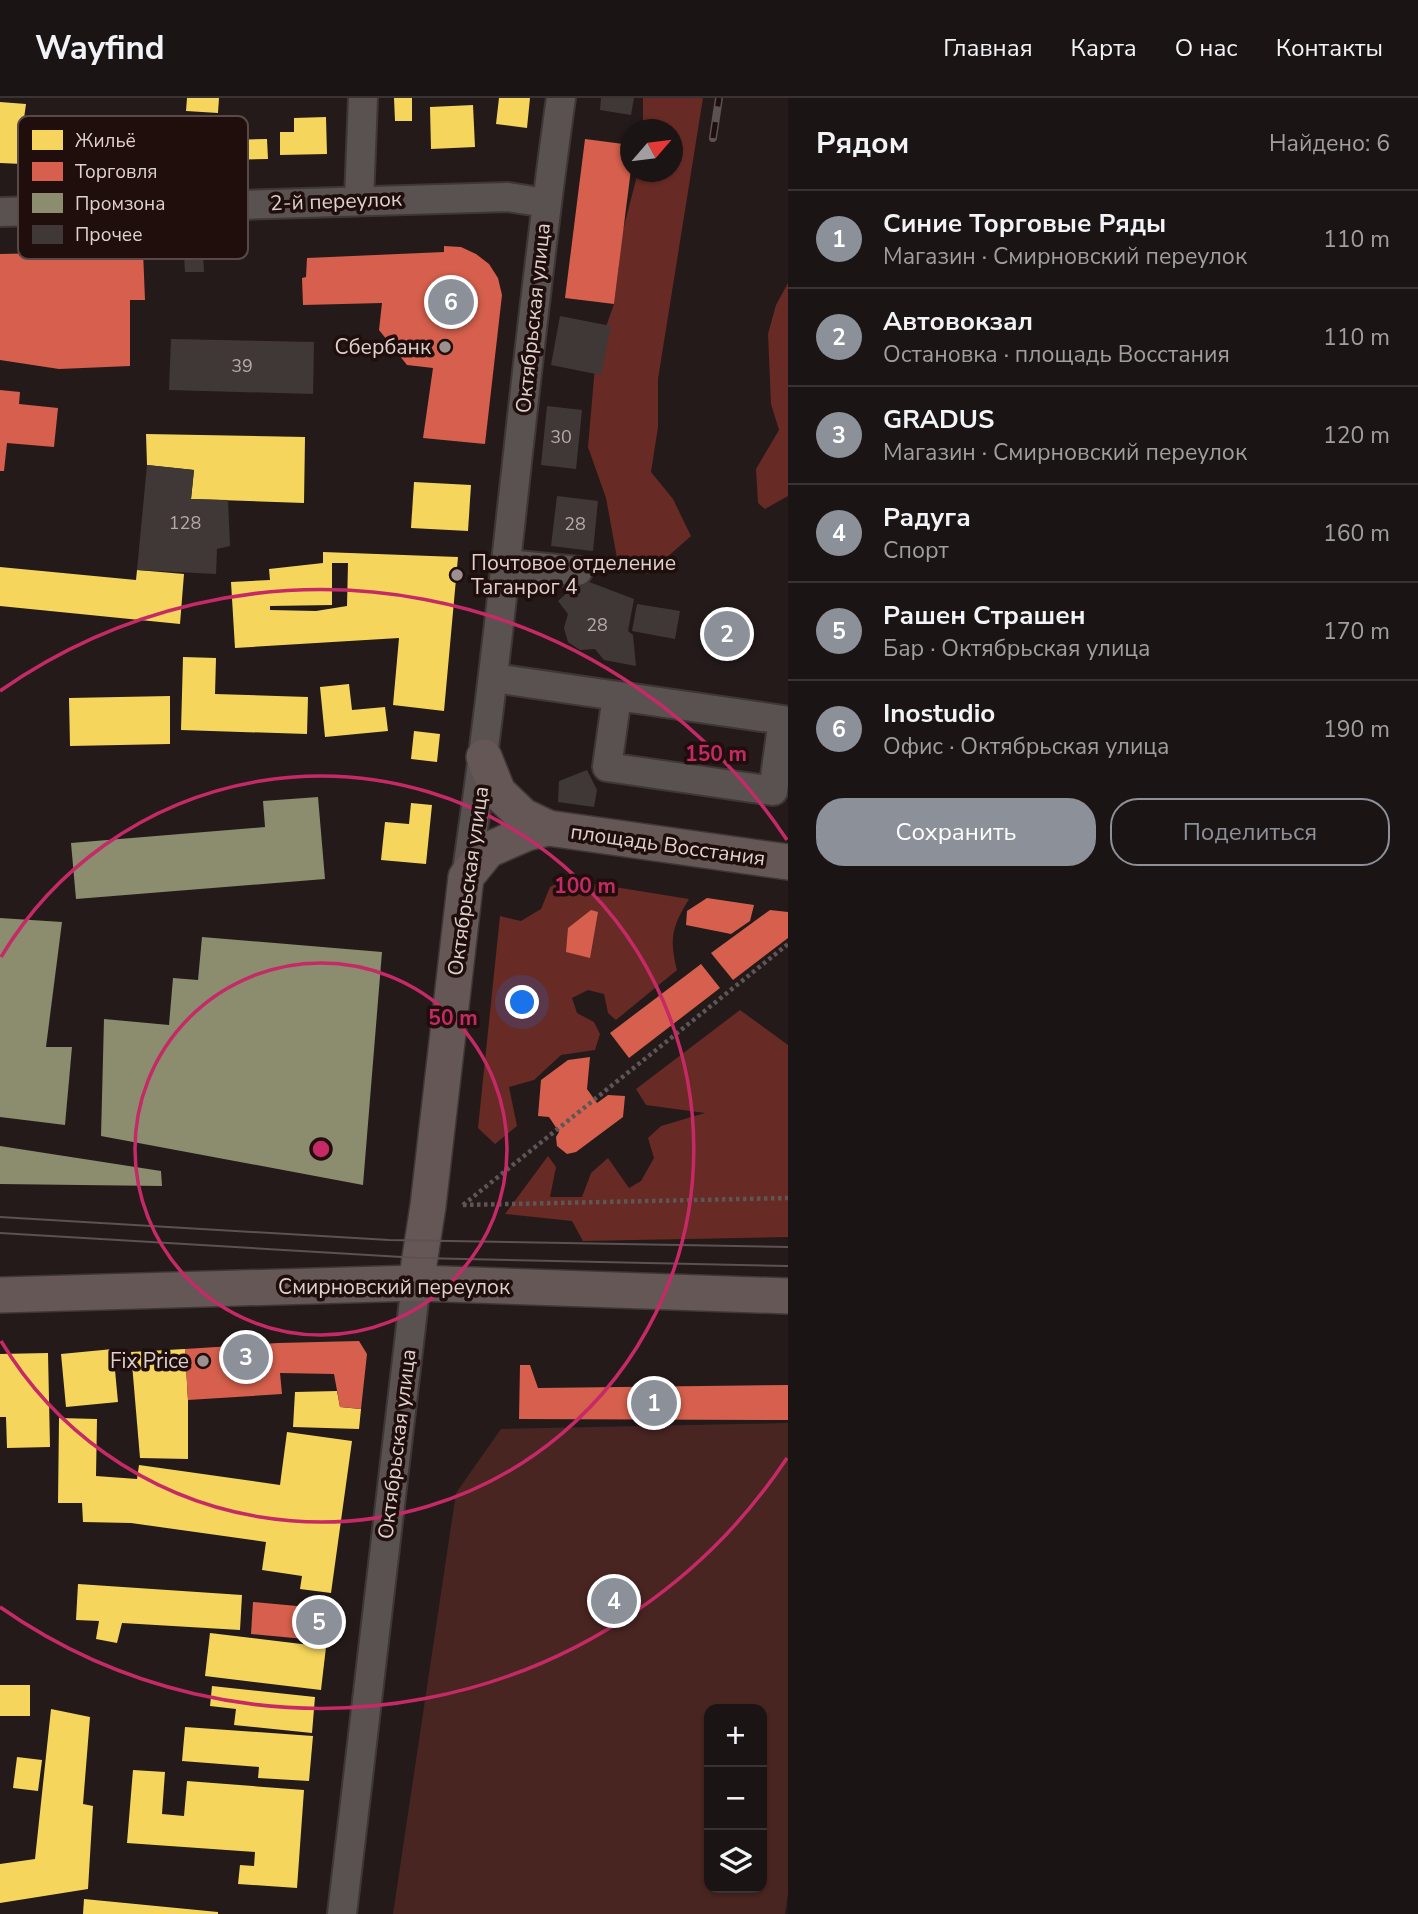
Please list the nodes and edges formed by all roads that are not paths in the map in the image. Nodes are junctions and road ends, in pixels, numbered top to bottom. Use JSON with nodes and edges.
{"nodes":[{"id":1,"x":363,"y":98,"type":"edge"},
{"id":2,"x":561,"y":98,"type":"edge"},
{"id":3,"x":359,"y":200,"type":"junction"},
{"id":4,"x":546,"y":203,"type":"junction"},
{"id":5,"x":248,"y":204,"type":"edge"},
{"id":6,"x":18,"y":211,"type":"edge"},
{"id":7,"x":0,"y":212,"type":"edge"},
{"id":8,"x":506,"y":564,"type":"junction"},
{"id":9,"x":578,"y":570,"type":"dead end"},
{"id":10,"x":494,"y":678,"type":"junction"},
{"id":11,"x":617,"y":696,"type":"junction"},
{"id":12,"x":484,"y":757,"type":"junction"},
{"id":13,"x":548,"y":828,"type":"junction"},
{"id":14,"x":788,"y":862,"type":"edge"},
{"id":15,"x":466,"y":877,"type":"junction"},
{"id":16,"x":416,"y":1283,"type":"junction"},
{"id":17,"x":0,"y":1295,"type":"edge"},
{"id":18,"x":788,"y":1296,"type":"edge"},
{"id":19,"x":342,"y":1914,"type":"edge"}],
"edges":[{"from":1,"to":3,"type":"street"},
{"from":2,"to":4,"type":"street","name":"Октябрьская улица"},
{"from":3,"to":4,"type":"street","name":"2-й переулок"},
{"from":3,"to":5,"type":"street","name":"2-й переулок"},
{"from":4,"to":8,"type":"street","name":"Октябрьская улица"},
{"from":6,"to":7,"type":"street","name":"2-й переулок"},
{"from":8,"to":9,"type":"street"},
{"from":8,"to":10,"type":"street","name":"Октябрьская улица"},
{"from":10,"to":11,"type":"street"},
{"from":10,"to":12,"type":"street","name":"Октябрьская улица"},
{"from":11,"to":11,"type":"street"},
{"from":12,"to":13,"type":"main road","name":"площадь Восстания"},
{"from":12,"to":15,"type":"street","name":"Октябрьская улица"},
{"from":13,"to":14,"type":"main road","name":"площадь Восстания"},
{"from":13,"to":15,"type":"main road","name":"площадь Восстания"},
{"from":15,"to":16,"type":"main road","name":"Октябрьская улица"},
{"from":16,"to":17,"type":"main road","name":"Смирновский переулок"},
{"from":16,"to":18,"type":"main road","name":"Смирновский переулок"},
{"from":16,"to":19,"type":"street","name":"Октябрьская улица"}]}
